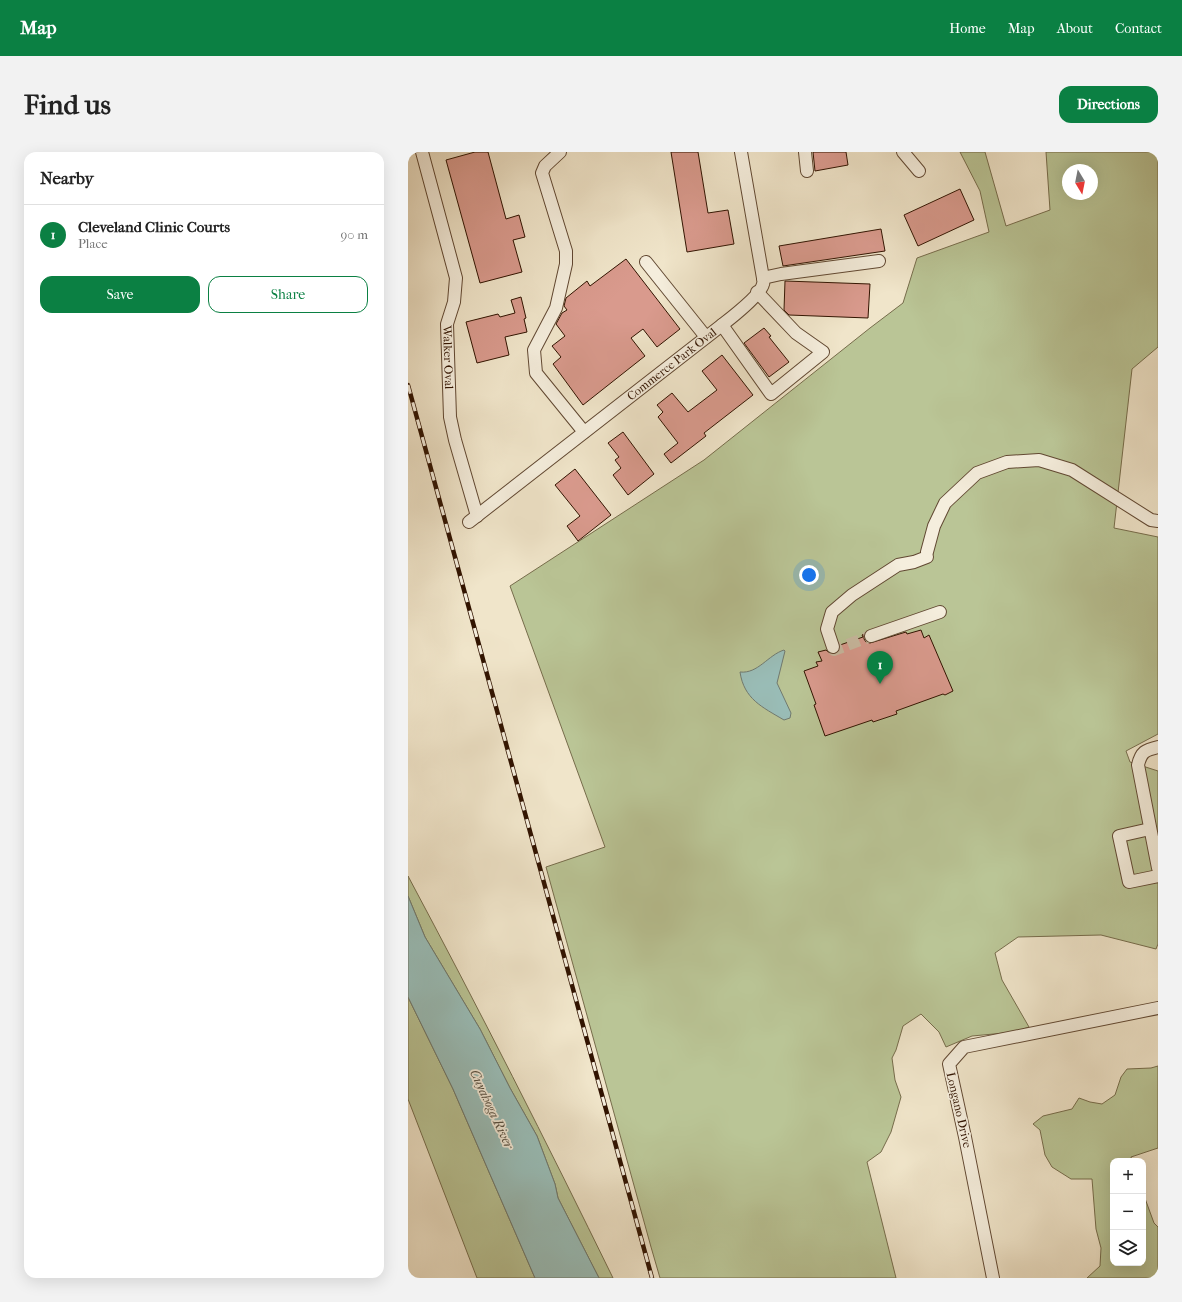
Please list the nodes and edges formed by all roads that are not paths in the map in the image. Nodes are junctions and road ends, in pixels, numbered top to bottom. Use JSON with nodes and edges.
{"nodes":[{"id":1,"x":422,"y":152,"type":"edge"},
{"id":2,"x":560,"y":152,"type":"edge"},
{"id":3,"x":741,"y":152,"type":"edge"},
{"id":4,"x":805,"y":152,"type":"edge"},
{"id":5,"x":903,"y":152,"type":"edge"},
{"id":6,"x":807,"y":171,"type":"dead end"},
{"id":7,"x":919,"y":171,"type":"dead end"},
{"id":8,"x":879,"y":261,"type":"dead end"},
{"id":9,"x":646,"y":262,"type":"dead end"},
{"id":10,"x":763,"y":278,"type":"junction"},
{"id":11,"x":757,"y":292,"type":"junction"},
{"id":12,"x":722,"y":325,"type":"junction"},
{"id":13,"x":706,"y":337,"type":"junction"},
{"id":14,"x":584,"y":432,"type":"junction"},
{"id":15,"x":473,"y":519,"type":"joint"},
{"id":16,"x":1158,"y":521,"type":"edge"},
{"id":17,"x":940,"y":612,"type":"dead end"},
{"id":18,"x":872,"y":636,"type":"tunnel mouth"},
{"id":19,"x":833,"y":647,"type":"dead end"},
{"id":20,"x":1158,"y":747,"type":"edge"},
{"id":21,"x":1150,"y":829,"type":"junction"},
{"id":22,"x":1158,"y":868,"type":"edge"},
{"id":23,"x":1158,"y":876,"type":"edge"},
{"id":24,"x":1158,"y":1008,"type":"edge"},
{"id":25,"x":993,"y":1278,"type":"edge"}],
"edges":[{"from":1,"to":15,"type":"street","name":"Walker Oval"},
{"from":2,"to":14,"type":"street"},
{"from":3,"to":10,"type":"street"},
{"from":4,"to":6,"type":"street"},
{"from":5,"to":7,"type":"street"},
{"from":8,"to":10,"type":"street"},
{"from":9,"to":13,"type":"street"},
{"from":10,"to":11,"type":"street","name":"Commerce Park Oval"},
{"from":11,"to":12,"type":"street","name":"Commerce Park Oval"},
{"from":11,"to":12,"type":"street"},
{"from":12,"to":13,"type":"street","name":"Commerce Park Oval"},
{"from":13,"to":14,"type":"street","name":"Commerce Park Oval"},
{"from":14,"to":15,"type":"street","name":"Commerce Park Oval"},
{"from":16,"to":19,"type":"street"},
{"from":17,"to":18,"type":"street"},
{"from":20,"to":21,"type":"street"},
{"from":21,"to":22,"type":"street"},
{"from":21,"to":23,"type":"street"},
{"from":24,"to":25,"type":"street","name":"Longano Drive"}]}
